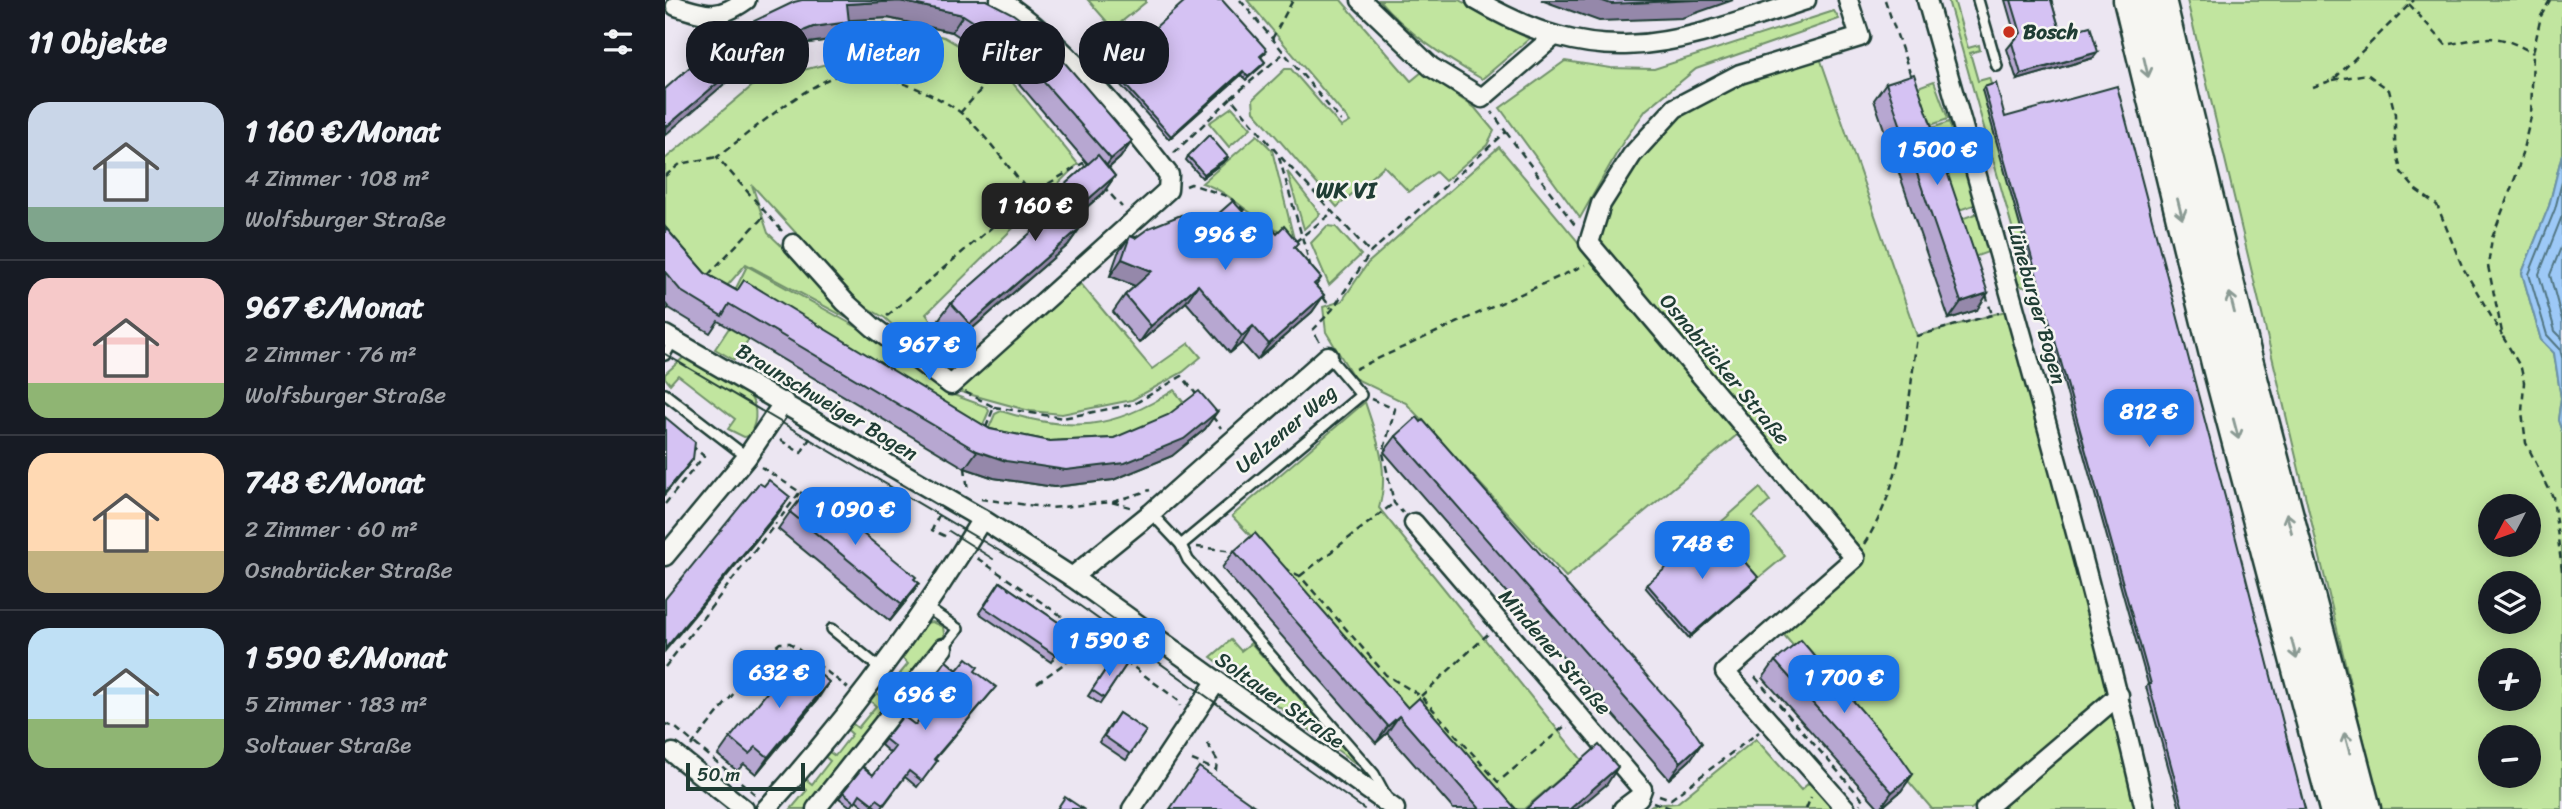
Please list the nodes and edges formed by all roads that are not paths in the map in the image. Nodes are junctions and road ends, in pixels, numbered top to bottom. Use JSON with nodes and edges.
{"nodes":[{"id":1,"x":746,"y":0,"type":"edge"},
{"id":2,"x":1000,"y":0,"type":"edge"},
{"id":3,"x":1361,"y":0,"type":"edge"},
{"id":4,"x":1475,"y":0,"type":"edge"},
{"id":5,"x":1806,"y":0,"type":"edge"},
{"id":6,"x":1848,"y":0,"type":"edge"},
{"id":7,"x":1927,"y":0,"type":"edge"},
{"id":8,"x":1978,"y":0,"type":"edge"},
{"id":9,"x":2130,"y":0,"type":"edge"},
{"id":10,"x":2159,"y":0,"type":"edge"},
{"id":11,"x":673,"y":9,"type":"edge"},
{"id":12,"x":1553,"y":37,"type":"junction"},
{"id":13,"x":1997,"y":66,"type":"dead end"},
{"id":14,"x":793,"y":244,"type":"road end"},
{"id":15,"x":669,"y":337,"type":"edge"},
{"id":16,"x":665,"y":355,"type":"edge"},
{"id":17,"x":1328,"y":356,"type":"joint"},
{"id":18,"x":665,"y":394,"type":"edge"},
{"id":19,"x":784,"y":402,"type":"junction"},
{"id":20,"x":747,"y":457,"type":"junction"},
{"id":21,"x":1150,"y":513,"type":"junction"},
{"id":22,"x":982,"y":519,"type":"junction"},
{"id":23,"x":1414,"y":523,"type":"dead end"},
{"id":24,"x":1181,"y":545,"type":"junction"},
{"id":25,"x":665,"y":556,"type":"edge"},
{"id":26,"x":1072,"y":577,"type":"junction"},
{"id":27,"x":927,"y":608,"type":"junction"},
{"id":28,"x":832,"y":629,"type":"dead end"},
{"id":29,"x":943,"y":648,"type":"joint"},
{"id":30,"x":876,"y":676,"type":"junction"},
{"id":31,"x":1216,"y":682,"type":"junction"},
{"id":32,"x":2119,"y":695,"type":"junction"},
{"id":33,"x":677,"y":756,"type":"road end"},
{"id":34,"x":767,"y":807,"type":"edge"},
{"id":35,"x":1393,"y":808,"type":"edge"},
{"id":36,"x":744,"y":809,"type":"edge"},
{"id":37,"x":815,"y":809,"type":"edge"},
{"id":38,"x":1132,"y":809,"type":"edge"},
{"id":39,"x":1623,"y":809,"type":"edge"},
{"id":40,"x":1846,"y":809,"type":"edge"},
{"id":41,"x":1985,"y":809,"type":"edge"},
{"id":42,"x":2145,"y":809,"type":"edge"},
{"id":43,"x":2336,"y":809,"type":"edge"},
{"id":44,"x":2364,"y":809,"type":"edge"}],
"edges":[{"from":1,"to":11,"type":"street"},
{"from":2,"to":14,"type":"street"},
{"from":3,"to":12,"type":"street"},
{"from":4,"to":12,"type":"street"},
{"from":5,"to":12,"type":"street"},
{"from":6,"to":40,"type":"street","name":"Osnabrücker Straße"},
{"from":7,"to":32,"type":"street","name":"Lüneburger Bogen"},
{"from":8,"to":13,"type":"lane"},
{"from":9,"to":43,"type":"highway","one_way":true},
{"from":44,"to":10,"type":"highway","one_way":true},
{"from":15,"to":16,"type":"lane"},
{"from":15,"to":19,"type":"street","name":"Braunschweiger Bogen"},
{"from":17,"to":21,"type":"street","name":"Uelzener Weg"},
{"from":17,"to":24,"type":"lane","name":"Uelzener Weg"},
{"from":18,"to":20,"type":"lane"},
{"from":19,"to":20,"type":"street"},
{"from":19,"to":22,"type":"street","name":"Braunschweiger Bogen"},
{"from":20,"to":25,"type":"street"},
{"from":21,"to":24,"type":"lane"},
{"from":21,"to":26,"type":"street","name":"Uelzener Weg"},
{"from":22,"to":26,"type":"street","name":"Braunschweiger Bogen"},
{"from":22,"to":27,"type":"street"},
{"from":23,"to":39,"type":"street","name":"Mindener Straße"},
{"from":24,"to":35,"type":"lane"},
{"from":26,"to":31,"type":"street","name":"Soltauer Straße"},
{"from":27,"to":29,"type":"lane"},
{"from":27,"to":30,"type":"street"},
{"from":28,"to":30,"type":"lane"},
{"from":29,"to":37,"type":"street"},
{"from":30,"to":34,"type":"street"},
{"from":31,"to":35,"type":"street","name":"Soltauer Straße"},
{"from":31,"to":38,"type":"street"},
{"from":32,"to":41,"type":"street"},
{"from":32,"to":42,"type":"street"},
{"from":33,"to":36,"type":"street"}]}
